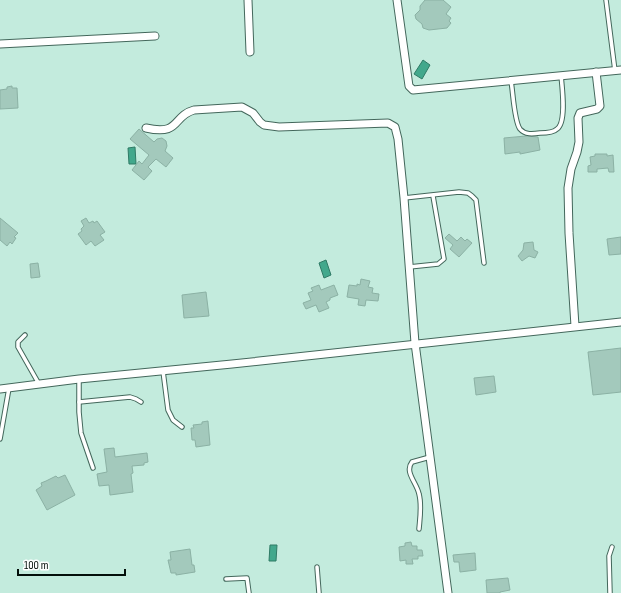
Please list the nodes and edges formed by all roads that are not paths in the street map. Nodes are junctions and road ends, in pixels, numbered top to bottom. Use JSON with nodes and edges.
{"nodes":[{"id":1,"x":248,"y":0,"type":"edge"},
{"id":2,"x":397,"y":0,"type":"edge"},
{"id":3,"x":606,"y":0,"type":"edge"},
{"id":4,"x":155,"y":36,"type":"dead end"},
{"id":5,"x":0,"y":44,"type":"edge"},
{"id":6,"x":250,"y":52,"type":"dead end"},
{"id":7,"x":618,"y":70,"type":"edge"},
{"id":8,"x":596,"y":72,"type":"junction"},
{"id":9,"x":561,"y":75,"type":"junction"},
{"id":10,"x":511,"y":80,"type":"junction"},
{"id":11,"x":146,"y":128,"type":"dead end"},
{"id":12,"x":433,"y":196,"type":"junction"},
{"id":13,"x":404,"y":198,"type":"junction"},
{"id":14,"x":484,"y":263,"type":"dead end"},
{"id":15,"x":408,"y":267,"type":"junction"},
{"id":16,"x":621,"y":322,"type":"edge"},
{"id":17,"x":575,"y":326,"type":"junction"},
{"id":18,"x":25,"y":335,"type":"dead end"},
{"id":19,"x":415,"y":343,"type":"junction"},
{"id":20,"x":162,"y":371,"type":"junction"},
{"id":21,"x":79,"y":379,"type":"junction"},
{"id":22,"x":39,"y":384,"type":"junction"},
{"id":23,"x":9,"y":388,"type":"junction"},
{"id":24,"x":0,"y":389,"type":"edge"},
{"id":25,"x":79,"y":402,"type":"junction"},
{"id":26,"x":141,"y":402,"type":"dead end"},
{"id":27,"x":182,"y":427,"type":"dead end"},
{"id":28,"x":0,"y":439,"type":"edge"},
{"id":29,"x":430,"y":457,"type":"junction"},
{"id":30,"x":93,"y":468,"type":"dead end"},
{"id":31,"x":419,"y":529,"type":"dead end"},
{"id":32,"x":612,"y":547,"type":"dead end"},
{"id":33,"x":317,"y":567,"type":"dead end"},
{"id":34,"x":226,"y":579,"type":"dead end"},
{"id":35,"x":249,"y":593,"type":"edge"},
{"id":36,"x":320,"y":593,"type":"edge"},
{"id":37,"x":448,"y":593,"type":"edge"},
{"id":38,"x":610,"y":593,"type":"edge"}],
"edges":[{"from":1,"to":6,"type":"street"},
{"from":2,"to":10,"type":"street"},
{"from":3,"to":7,"type":"lane"},
{"from":4,"to":5,"type":"street"},
{"from":7,"to":8,"type":"street"},
{"from":8,"to":9,"type":"street"},
{"from":8,"to":17,"type":"street"},
{"from":9,"to":10,"type":"street"},
{"from":9,"to":10,"type":"lane"},
{"from":11,"to":13,"type":"street"},
{"from":12,"to":13,"type":"lane"},
{"from":12,"to":14,"type":"lane"},
{"from":12,"to":15,"type":"lane"},
{"from":13,"to":15,"type":"street"},
{"from":15,"to":19,"type":"street"},
{"from":16,"to":17,"type":"street"},
{"from":17,"to":19,"type":"street"},
{"from":18,"to":22,"type":"lane"},
{"from":19,"to":20,"type":"street"},
{"from":19,"to":29,"type":"street"},
{"from":20,"to":21,"type":"street"},
{"from":20,"to":27,"type":"lane"},
{"from":21,"to":22,"type":"street"},
{"from":21,"to":25,"type":"lane"},
{"from":22,"to":23,"type":"street"},
{"from":23,"to":24,"type":"street"},
{"from":23,"to":28,"type":"lane"},
{"from":25,"to":26,"type":"lane"},
{"from":25,"to":30,"type":"lane"},
{"from":29,"to":31,"type":"lane"},
{"from":29,"to":37,"type":"street"},
{"from":32,"to":38,"type":"lane"},
{"from":33,"to":36,"type":"lane"},
{"from":34,"to":35,"type":"lane"}]}
